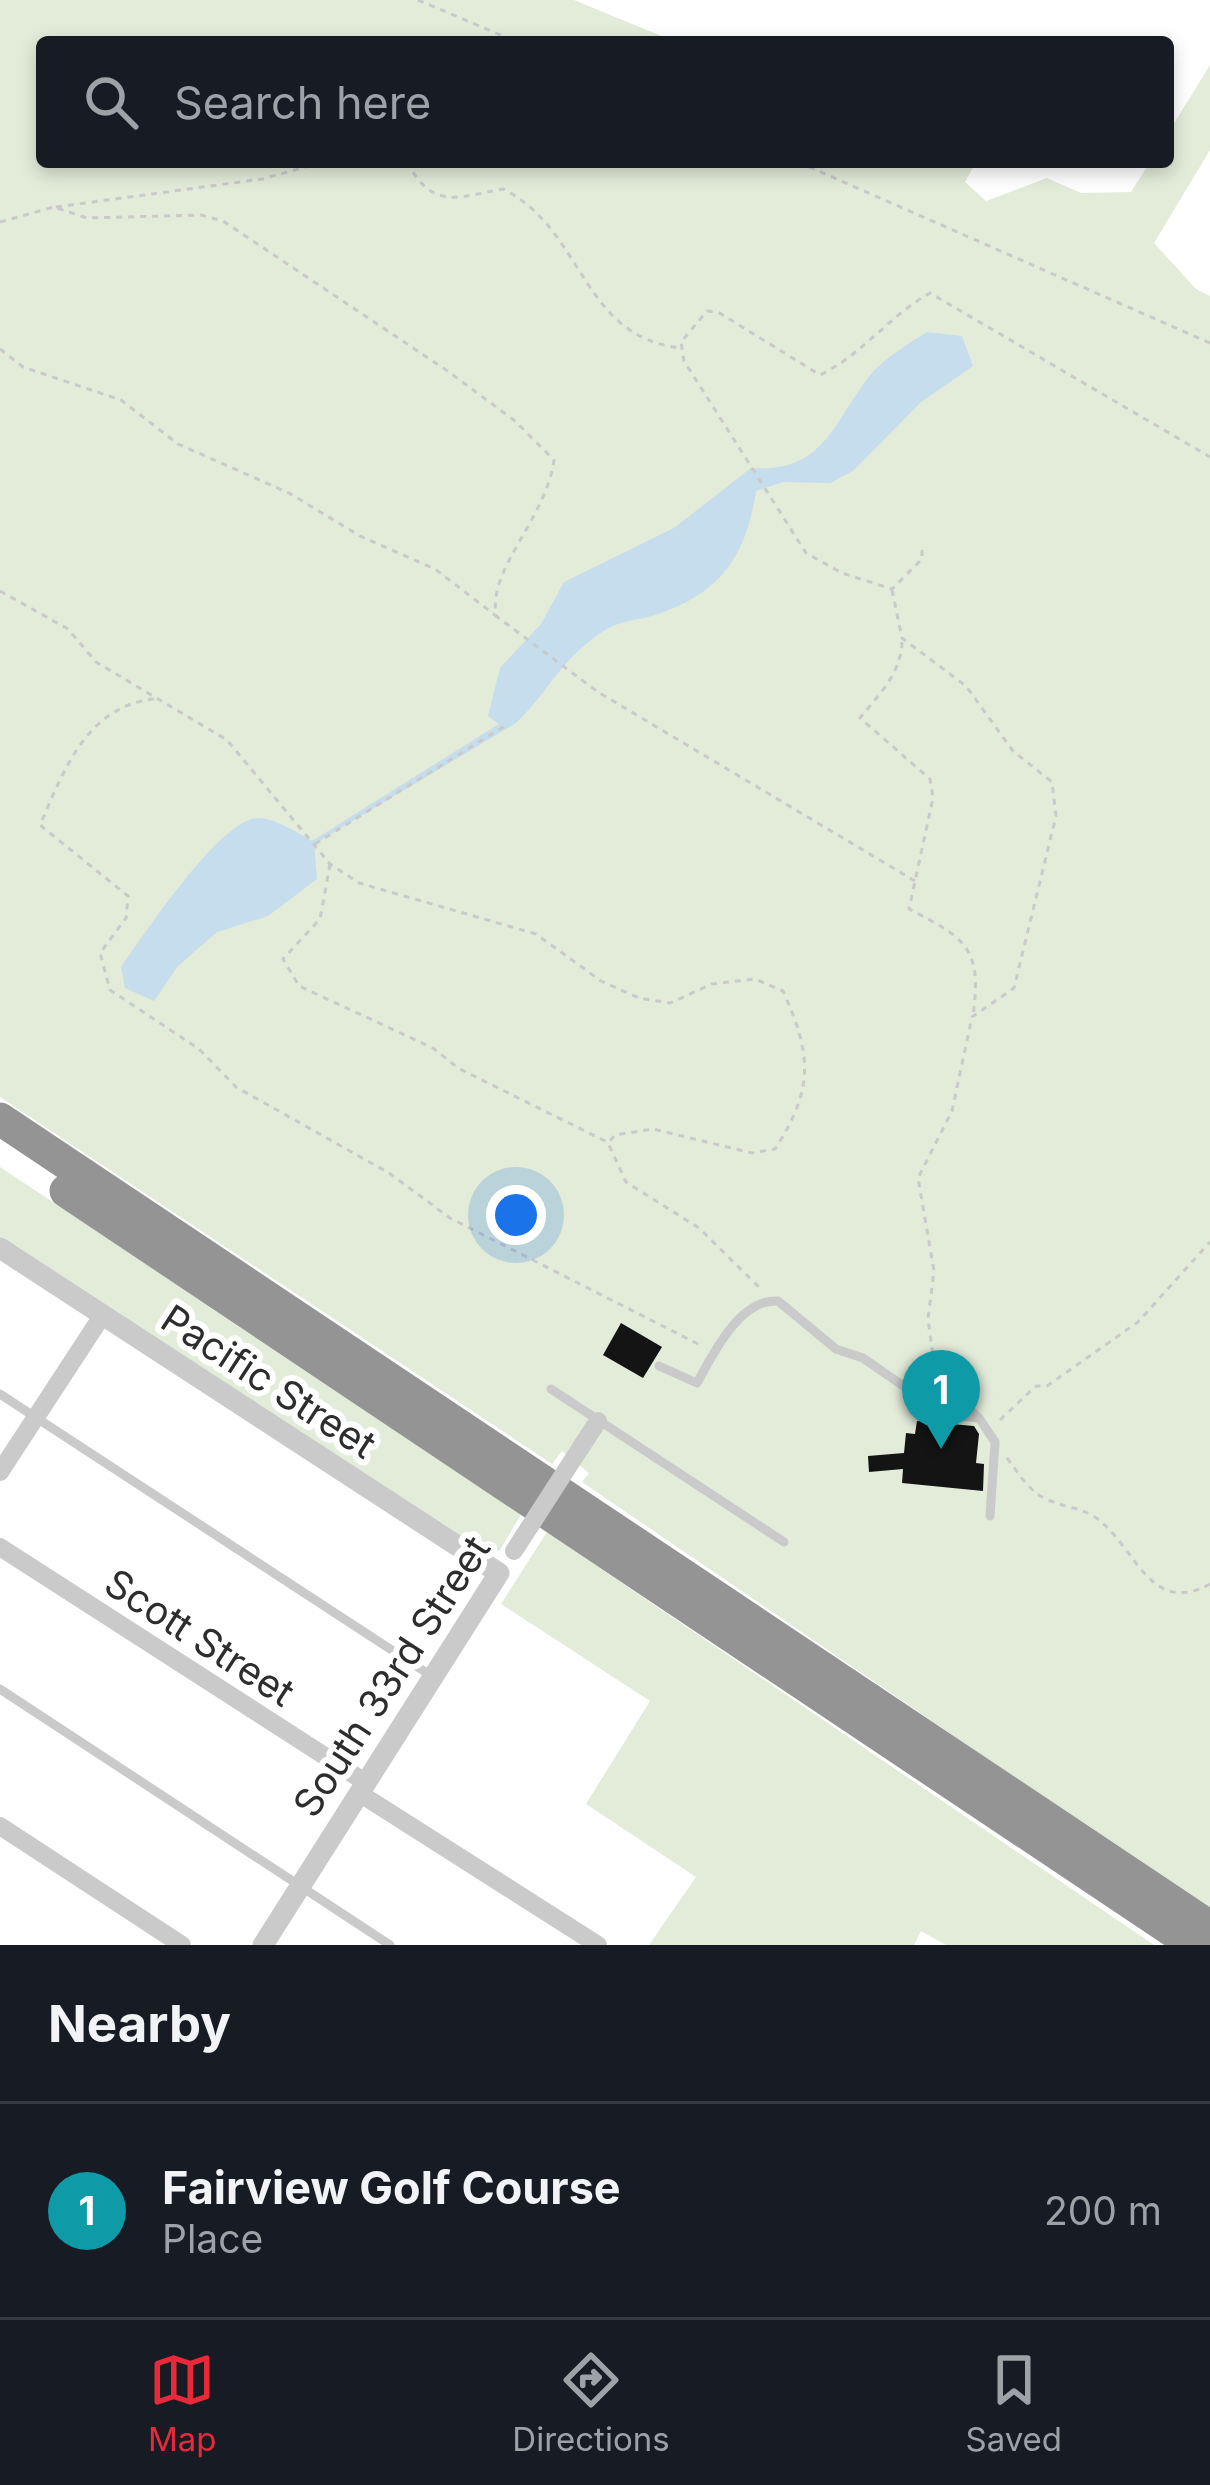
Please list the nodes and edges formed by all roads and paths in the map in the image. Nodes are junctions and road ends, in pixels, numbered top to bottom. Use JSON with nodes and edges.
{"nodes":[{"id":1,"x":418,"y":0,"type":"edge"},
{"id":2,"x":503,"y":36,"type":"edge"},
{"id":3,"x":302,"y":168,"type":"edge"},
{"id":4,"x":411,"y":168,"type":"edge"},
{"id":5,"x":812,"y":168,"type":"edge"},
{"id":6,"x":54,"y":207,"type":"junction"},
{"id":7,"x":0,"y":222,"type":"edge"},
{"id":8,"x":1210,"y":343,"type":"edge"},
{"id":9,"x":682,"y":348,"type":"junction"},
{"id":10,"x":0,"y":349,"type":"edge"},
{"id":11,"x":1210,"y":457,"type":"edge"},
{"id":12,"x":922,"y":550,"type":"dead end"},
{"id":13,"x":892,"y":589,"type":"junction"},
{"id":14,"x":0,"y":591,"type":"edge"},
{"id":15,"x":496,"y":616,"type":"junction"},
{"id":16,"x":902,"y":638,"type":"junction"},
{"id":17,"x":157,"y":699,"type":"junction"},
{"id":18,"x":506,"y":725,"type":"dead end"},
{"id":19,"x":314,"y":844,"type":"junction"},
{"id":20,"x":330,"y":864,"type":"junction"},
{"id":21,"x":914,"y":881,"type":"junction"},
{"id":22,"x":972,"y":1017,"type":"junction"},
{"id":23,"x":0,"y":1119,"type":"edge"},
{"id":24,"x":608,"y":1142,"type":"junction"},
{"id":25,"x":0,"y":1147,"type":"edge"},
{"id":26,"x":1210,"y":1242,"type":"edge"},
{"id":27,"x":0,"y":1248,"type":"edge"},
{"id":28,"x":771,"y":1299,"type":"junction"},
{"id":29,"x":102,"y":1316,"type":"junction"},
{"id":30,"x":714,"y":1352,"type":"junction"},
{"id":31,"x":659,"y":1366,"type":"dead end"},
{"id":32,"x":937,"y":1383,"type":"junction"},
{"id":33,"x":551,"y":1389,"type":"dead end"},
{"id":34,"x":0,"y":1394,"type":"edge"},
{"id":35,"x":915,"y":1394,"type":"junction"},
{"id":36,"x":36,"y":1418,"type":"junction"},
{"id":37,"x":979,"y":1418,"type":"junction"},
{"id":38,"x":598,"y":1420,"type":"junction"},
{"id":39,"x":989,"y":1430,"type":"junction"},
{"id":40,"x":995,"y":1442,"type":"junction"},
{"id":41,"x":0,"y":1472,"type":"edge"},
{"id":42,"x":990,"y":1516,"type":"dead end"},
{"id":43,"x":784,"y":1542,"type":"dead end"},
{"id":44,"x":0,"y":1547,"type":"edge"},
{"id":45,"x":499,"y":1574,"type":"junction"},
{"id":46,"x":1210,"y":1584,"type":"edge"},
{"id":47,"x":433,"y":1677,"type":"junction"},
{"id":48,"x":0,"y":1689,"type":"edge"},
{"id":49,"x":362,"y":1788,"type":"junction"},
{"id":50,"x":0,"y":1826,"type":"edge"},
{"id":51,"x":300,"y":1886,"type":"junction"},
{"id":52,"x":1210,"y":1928,"type":"edge"},
{"id":53,"x":182,"y":1945,"type":"edge"},
{"id":54,"x":263,"y":1945,"type":"edge"},
{"id":55,"x":390,"y":1945,"type":"edge"},
{"id":56,"x":598,"y":1945,"type":"edge"},
{"id":57,"x":1194,"y":1945,"type":"edge"}],
"edges":[{"from":1,"to":2,"type":"path"},
{"from":3,"to":6,"type":"path"},
{"from":4,"to":9,"type":"path"},
{"from":5,"to":8,"type":"path"},
{"from":6,"to":7,"type":"path"},
{"from":6,"to":15,"type":"path"},
{"from":9,"to":11,"type":"path"},
{"from":9,"to":13,"type":"path"},
{"from":10,"to":15,"type":"path"},
{"from":12,"to":13,"type":"path"},
{"from":13,"to":16,"type":"path"},
{"from":14,"to":17,"type":"path"},
{"from":15,"to":21,"type":"path"},
{"from":16,"to":21,"type":"path"},
{"from":16,"to":22,"type":"path"},
{"from":17,"to":19,"type":"path"},
{"from":17,"to":30,"type":"path"},
{"from":18,"to":19,"type":"path"},
{"from":19,"to":20,"type":"path"},
{"from":20,"to":24,"type":"path"},
{"from":20,"to":24,"type":"path"},
{"from":21,"to":22,"type":"path"},
{"from":22,"to":32,"type":"path"},
{"from":23,"to":52,"type":"highway"},
{"from":24,"to":28,"type":"path"},
{"from":25,"to":57,"type":"highway"},
{"from":26,"to":39,"type":"path"},
{"from":27,"to":29,"type":"street","name":"Pacific Street"},
{"from":28,"to":30,"type":"lane"},
{"from":28,"to":35,"type":"lane"},
{"from":29,"to":36,"type":"street"},
{"from":29,"to":45,"type":"street","name":"Pacific Street"},
{"from":30,"to":31,"type":"lane"},
{"from":32,"to":35,"type":"lane"},
{"from":32,"to":37,"type":"lane"},
{"from":33,"to":38,"type":"lane"},
{"from":34,"to":36,"type":"lane"},
{"from":35,"to":37,"type":"lane"},
{"from":36,"to":41,"type":"street"},
{"from":36,"to":47,"type":"lane"},
{"from":37,"to":39,"type":"lane"},
{"from":38,"to":43,"type":"lane"},
{"from":38,"to":45,"type":"street","name":"South 33rd Street","bridge":true},
{"from":39,"to":40,"type":"lane"},
{"from":40,"to":42,"type":"lane"},
{"from":40,"to":46,"type":"path"},
{"from":44,"to":49,"type":"street","name":"Scott Street"},
{"from":45,"to":47,"type":"street","name":"South 33rd Street"},
{"from":47,"to":49,"type":"street","name":"South 33rd Street"},
{"from":48,"to":51,"type":"lane"},
{"from":49,"to":51,"type":"street","name":"South 33rd Street"},
{"from":49,"to":56,"type":"street","name":"Scott Street"},
{"from":50,"to":53,"type":"street"},
{"from":51,"to":54,"type":"street","name":"South 33rd Street"},
{"from":51,"to":55,"type":"lane"}]}
